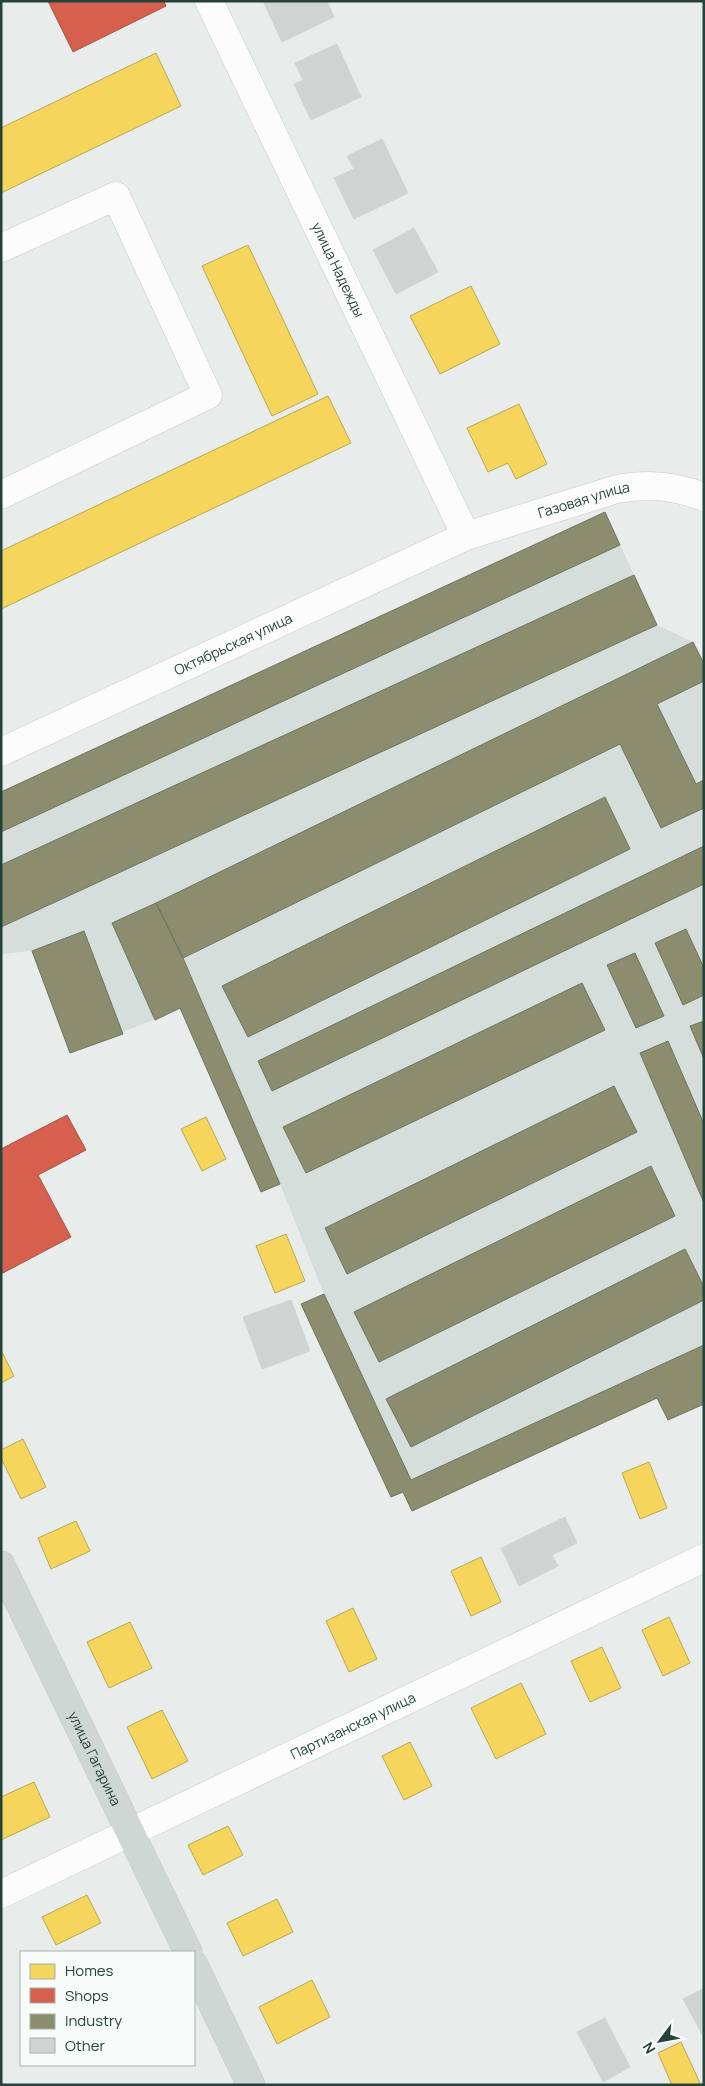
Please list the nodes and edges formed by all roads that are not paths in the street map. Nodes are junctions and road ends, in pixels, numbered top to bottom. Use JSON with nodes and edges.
{"nodes":[{"id":1,"x":208,"y":1,"type":"edge"},
{"id":2,"x":1,"y":248,"type":"edge"},
{"id":3,"x":1,"y":496,"type":"edge"},
{"id":4,"x":704,"y":497,"type":"edge"},
{"id":5,"x":466,"y":536,"type":"junction"},
{"id":6,"x":1,"y":752,"type":"edge"},
{"id":7,"x":704,"y":1558,"type":"edge"},
{"id":8,"x":1,"y":1565,"type":"edge"},
{"id":9,"x":129,"y":1831,"type":"junction"},
{"id":10,"x":1,"y":1894,"type":"edge"},
{"id":11,"x":188,"y":1951,"type":"edge"},
{"id":12,"x":195,"y":1967,"type":"edge"},
{"id":13,"x":252,"y":2085,"type":"edge"}],
"edges":[{"from":1,"to":5,"type":"street","name":"улица Надежды"},
{"from":2,"to":3,"type":"street"},
{"from":4,"to":5,"type":"street","name":"Газовая улица"},
{"from":5,"to":6,"type":"street","name":"Октябрьская улица"},
{"from":7,"to":9,"type":"street","name":"Партизанская улица"},
{"from":8,"to":9,"type":"main road","name":"улица Гагарина"},
{"from":9,"to":10,"type":"street","name":"Партизанская улица"},
{"from":9,"to":11,"type":"main road","name":"улица Гагарина"},
{"from":12,"to":13,"type":"main road"}]}
